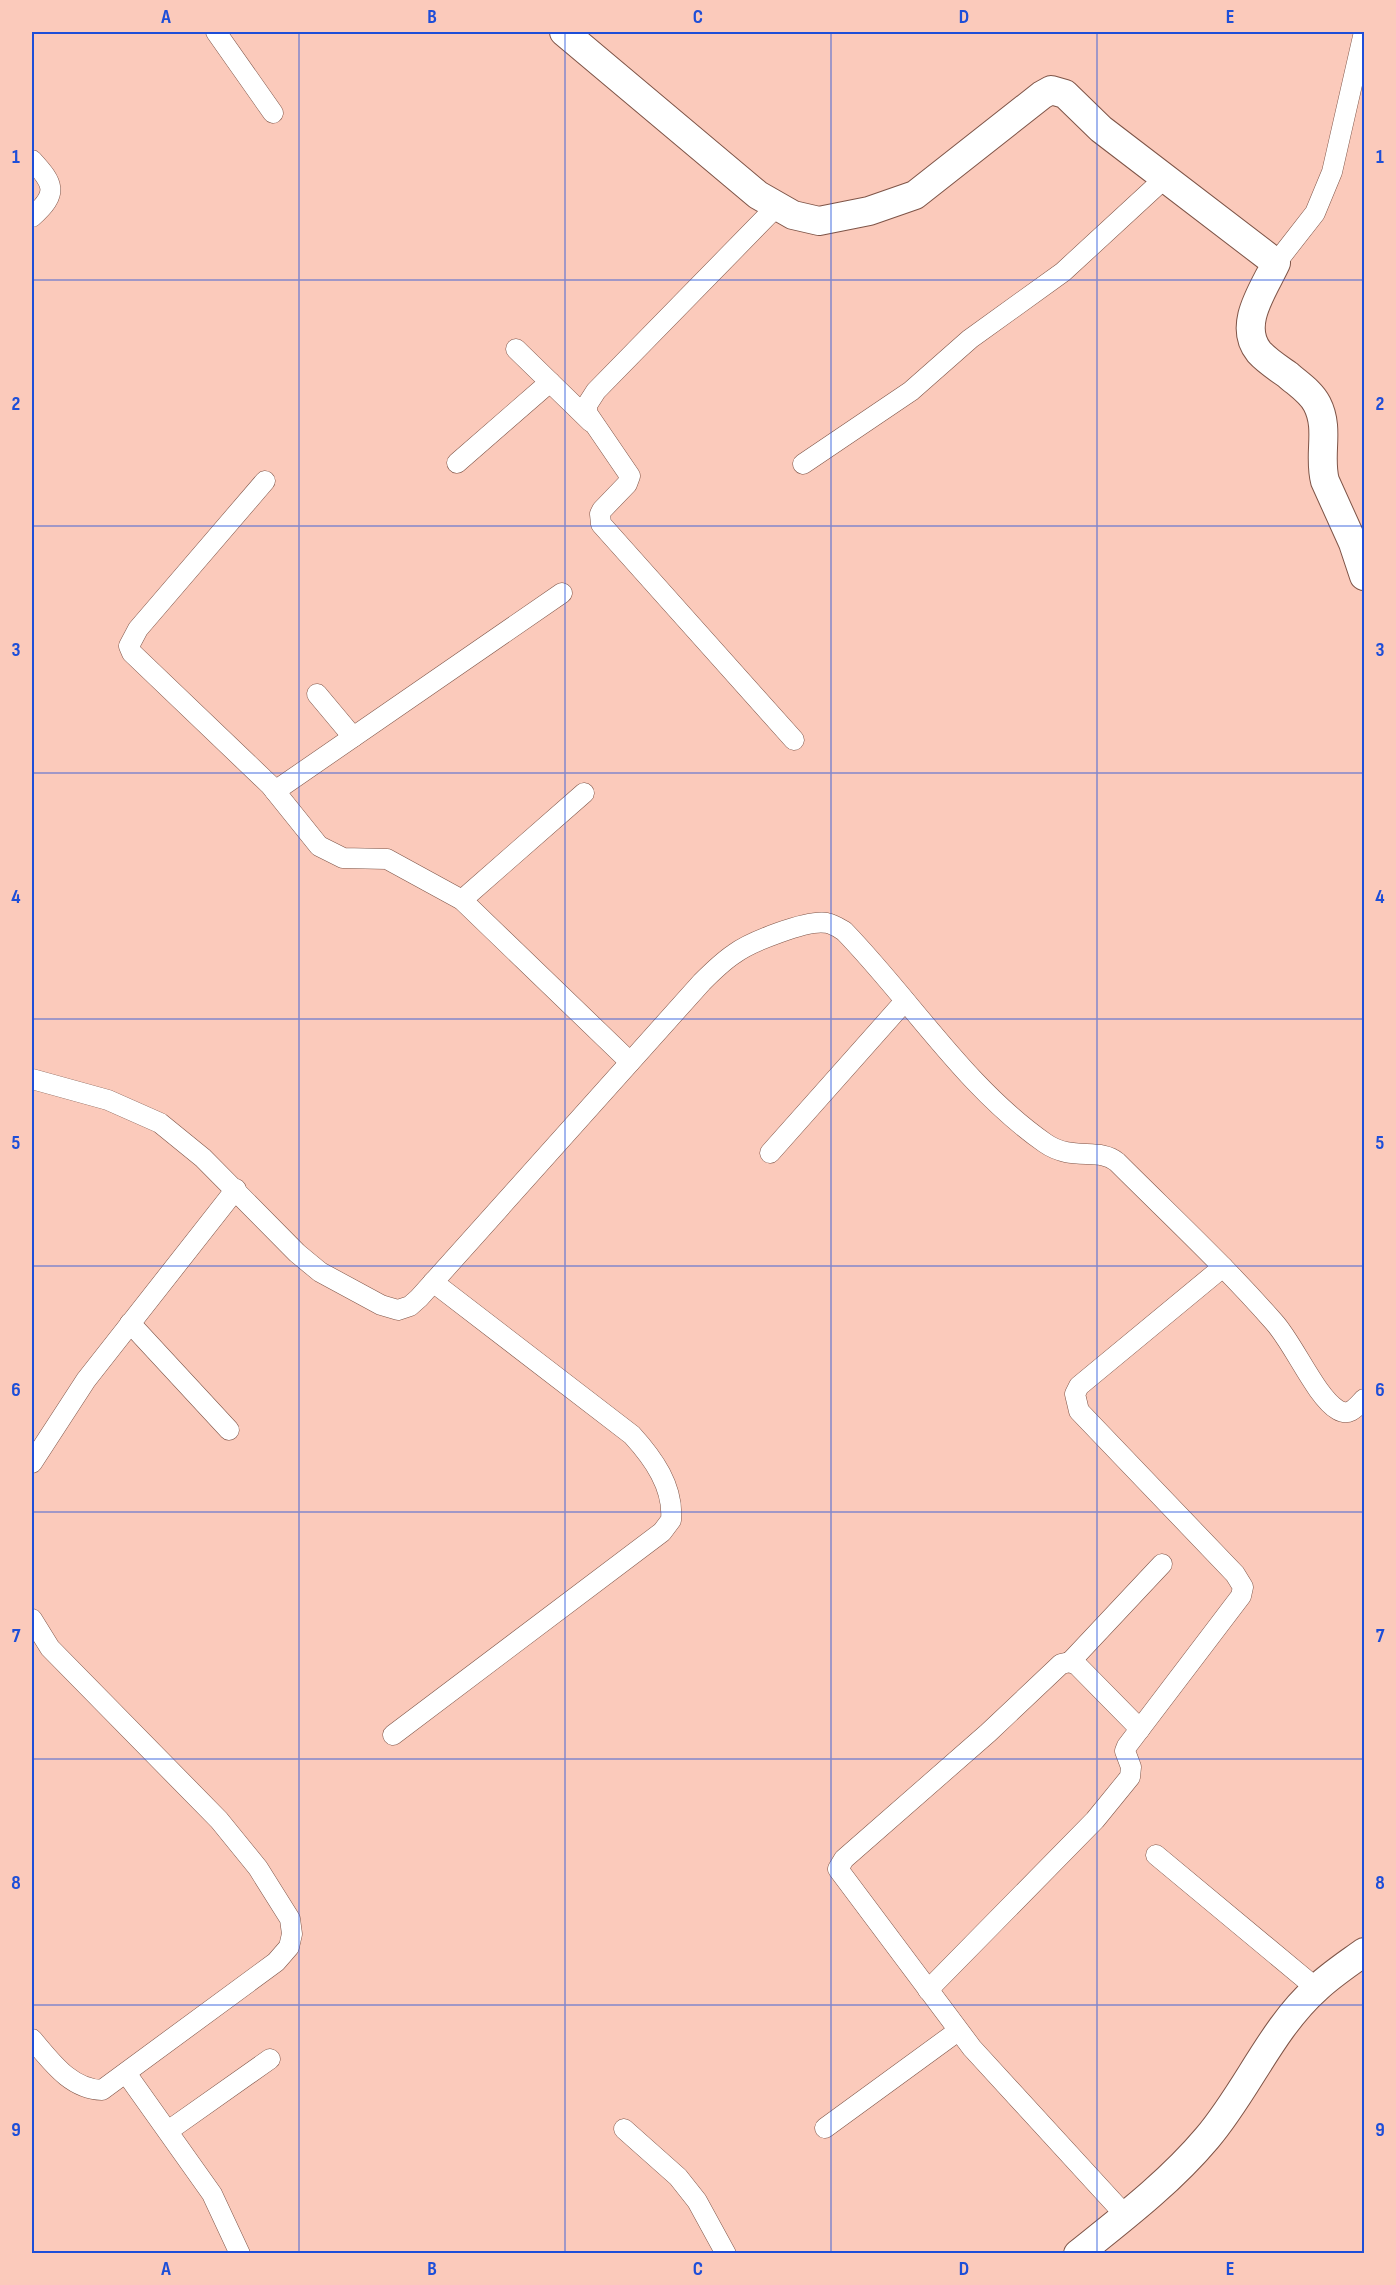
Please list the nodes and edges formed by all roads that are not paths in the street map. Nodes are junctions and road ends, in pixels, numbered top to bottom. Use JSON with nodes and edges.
{"nodes":[{"id":1,"x":216,"y":32,"type":"edge"},
{"id":2,"x":564,"y":32,"type":"edge"},
{"id":3,"x":1364,"y":32,"type":"edge"},
{"id":4,"x":273,"y":113,"type":"dead end"},
{"id":5,"x":32,"y":160,"type":"edge"},
{"id":6,"x":1165,"y":178,"type":"junction"},
{"id":7,"x":776,"y":207,"type":"junction"},
{"id":8,"x":32,"y":217,"type":"edge"},
{"id":9,"x":1276,"y":263,"type":"junction"},
{"id":10,"x":516,"y":349,"type":"dead end"},
{"id":11,"x":550,"y":382,"type":"junction"},
{"id":12,"x":591,"y":423,"type":"junction"},
{"id":13,"x":458,"y":463,"type":"dead end"},
{"id":14,"x":803,"y":464,"type":"dead end"},
{"id":15,"x":265,"y":481,"type":"dead end"},
{"id":16,"x":1365,"y":576,"type":"edge"},
{"id":17,"x":562,"y":593,"type":"dead end"},
{"id":18,"x":317,"y":694,"type":"dead end"},
{"id":19,"x":353,"y":737,"type":"junction"},
{"id":20,"x":794,"y":740,"type":"dead end"},
{"id":21,"x":275,"y":791,"type":"junction"},
{"id":22,"x":584,"y":793,"type":"dead end"},
{"id":23,"x":462,"y":900,"type":"junction"},
{"id":24,"x":905,"y":1001,"type":"junction"},
{"id":25,"x":630,"y":1062,"type":"junction"},
{"id":26,"x":32,"y":1079,"type":"edge"},
{"id":27,"x":770,"y":1153,"type":"dead end"},
{"id":28,"x":236,"y":1189,"type":"junction"},
{"id":29,"x":1223,"y":1267,"type":"junction"},
{"id":30,"x":433,"y":1282,"type":"junction"},
{"id":31,"x":130,"y":1323,"type":"junction"},
{"id":32,"x":1365,"y":1399,"type":"edge"},
{"id":33,"x":228,"y":1430,"type":"dead end"},
{"id":34,"x":32,"y":1463,"type":"edge"},
{"id":35,"x":1162,"y":1564,"type":"dead end"},
{"id":36,"x":32,"y":1619,"type":"edge"},
{"id":37,"x":1070,"y":1662,"type":"junction"},
{"id":38,"x":1140,"y":1729,"type":"junction"},
{"id":39,"x":393,"y":1735,"type":"dead end"},
{"id":40,"x":1156,"y":1855,"type":"dead end"},
{"id":41,"x":1365,"y":1952,"type":"edge"},
{"id":42,"x":1316,"y":1988,"type":"junction"},
{"id":43,"x":928,"y":1990,"type":"junction"},
{"id":44,"x":958,"y":2031,"type":"junction"},
{"id":45,"x":32,"y":2039,"type":"edge"},
{"id":46,"x":270,"y":2059,"type":"dead end"},
{"id":47,"x":126,"y":2073,"type":"junction"},
{"id":48,"x":825,"y":2128,"type":"dead end"},
{"id":49,"x":624,"y":2129,"type":"dead end"},
{"id":50,"x":168,"y":2131,"type":"junction"},
{"id":51,"x":1126,"y":2216,"type":"junction"},
{"id":52,"x":240,"y":2253,"type":"edge"},
{"id":53,"x":726,"y":2253,"type":"edge"},
{"id":54,"x":1078,"y":2253,"type":"edge"}],
"edges":[{"from":1,"to":4,"type":"street"},
{"from":2,"to":7,"type":"street"},
{"from":3,"to":9,"type":"street"},
{"from":5,"to":8,"type":"street"},
{"from":6,"to":7,"type":"street"},
{"from":6,"to":9,"type":"street"},
{"from":6,"to":14,"type":"street"},
{"from":7,"to":12,"type":"street"},
{"from":9,"to":16,"type":"street"},
{"from":10,"to":11,"type":"street"},
{"from":11,"to":12,"type":"street"},
{"from":11,"to":13,"type":"street"},
{"from":12,"to":20,"type":"street"},
{"from":15,"to":21,"type":"street"},
{"from":17,"to":19,"type":"street"},
{"from":18,"to":19,"type":"street"},
{"from":19,"to":21,"type":"street"},
{"from":21,"to":23,"type":"street"},
{"from":22,"to":23,"type":"street"},
{"from":23,"to":25,"type":"street"},
{"from":24,"to":25,"type":"street"},
{"from":24,"to":27,"type":"street"},
{"from":24,"to":29,"type":"street"},
{"from":25,"to":30,"type":"street"},
{"from":26,"to":28,"type":"street"},
{"from":28,"to":30,"type":"street"},
{"from":28,"to":31,"type":"street"},
{"from":29,"to":32,"type":"street"},
{"from":29,"to":38,"type":"street"},
{"from":30,"to":39,"type":"street"},
{"from":31,"to":33,"type":"street"},
{"from":31,"to":34,"type":"street"},
{"from":35,"to":37,"type":"street"},
{"from":36,"to":47,"type":"street"},
{"from":37,"to":38,"type":"street"},
{"from":37,"to":43,"type":"street"},
{"from":38,"to":43,"type":"street"},
{"from":40,"to":42,"type":"street"},
{"from":41,"to":42,"type":"street"},
{"from":42,"to":51,"type":"street"},
{"from":43,"to":44,"type":"street"},
{"from":44,"to":48,"type":"street"},
{"from":44,"to":51,"type":"street"},
{"from":45,"to":47,"type":"street"},
{"from":46,"to":50,"type":"street"},
{"from":47,"to":50,"type":"street"},
{"from":49,"to":53,"type":"street"},
{"from":50,"to":52,"type":"street"},
{"from":51,"to":54,"type":"street"}]}
